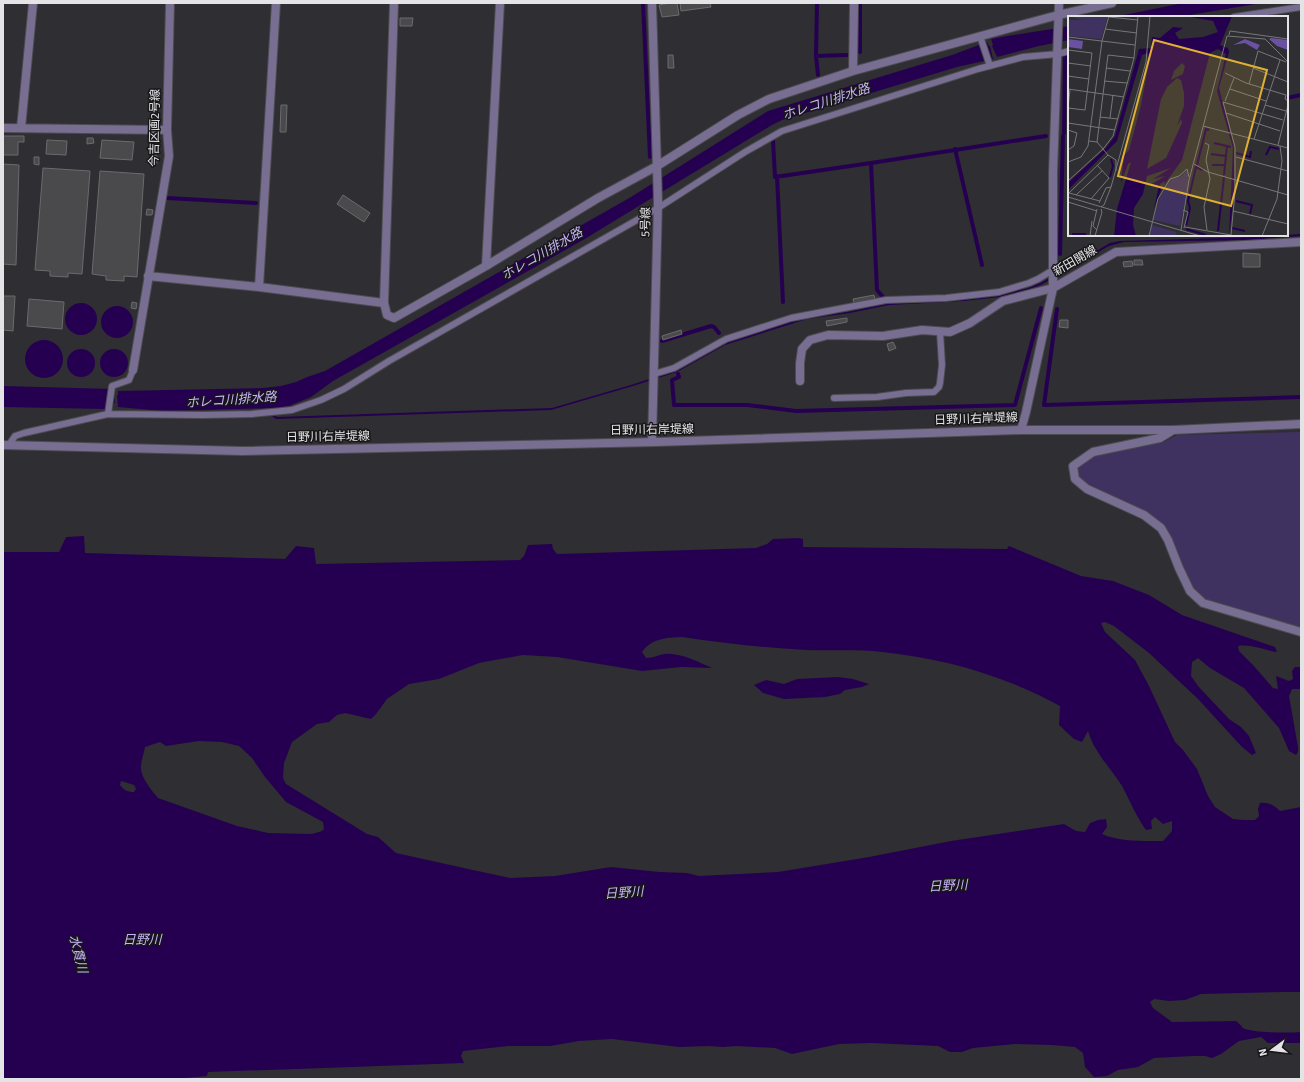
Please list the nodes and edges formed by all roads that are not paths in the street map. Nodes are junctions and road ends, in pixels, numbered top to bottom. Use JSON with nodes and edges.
{"nodes":[{"id":1,"x":33,"y":3,"type":"edge"},
{"id":2,"x":170,"y":3,"type":"edge"},
{"id":3,"x":276,"y":3,"type":"edge"},
{"id":4,"x":394,"y":3,"type":"edge"},
{"id":5,"x":500,"y":3,"type":"edge"},
{"id":6,"x":652,"y":3,"type":"edge"},
{"id":7,"x":854,"y":3,"type":"edge"},
{"id":8,"x":1059,"y":3,"type":"edge"},
{"id":9,"x":1112,"y":3,"type":"edge"},
{"id":10,"x":1301,"y":7,"type":"edge"},
{"id":11,"x":1068,"y":16,"type":"edge"},
{"id":12,"x":1068,"y":16,"type":"edge"},
{"id":13,"x":1241,"y":16,"type":"edge"},
{"id":14,"x":1058,"y":19,"type":"junction"},
{"id":15,"x":980,"y":36,"type":"junction"},
{"id":16,"x":1058,"y":51,"type":"junction"},
{"id":17,"x":1068,"y":51,"type":"edge"},
{"id":18,"x":990,"y":66,"type":"junction"},
{"id":19,"x":853,"y":71,"type":"junction"},
{"id":20,"x":3,"y":128,"type":"edge"},
{"id":21,"x":21,"y":128,"type":"junction"},
{"id":22,"x":167,"y":130,"type":"junction"},
{"id":23,"x":657,"y":170,"type":"junction"},
{"id":24,"x":658,"y":205,"type":"junction"},
{"id":25,"x":1301,"y":242,"type":"edge"},
{"id":26,"x":486,"y":266,"type":"junction"},
{"id":27,"x":1053,"y":270,"type":"junction"},
{"id":28,"x":148,"y":276,"type":"junction"},
{"id":29,"x":259,"y":287,"type":"junction"},
{"id":30,"x":1053,"y":288,"type":"junction"},
{"id":31,"x":384,"y":303,"type":"junction"},
{"id":32,"x":940,"y":332,"type":"junction"},
{"id":33,"x":133,"y":370,"type":"joint"},
{"id":34,"x":654,"y":374,"type":"junction"},
{"id":35,"x":800,"y":382,"type":"dead end"},
{"id":36,"x":834,"y":398,"type":"dead end"},
{"id":37,"x":108,"y":414,"type":"junction"},
{"id":38,"x":1301,"y":424,"type":"edge"},
{"id":39,"x":1020,"y":430,"type":"junction"},
{"id":40,"x":1172,"y":430,"type":"junction"},
{"id":41,"x":652,"y":442,"type":"junction"},
{"id":42,"x":6,"y":445,"type":"edge"},
{"id":43,"x":1301,"y":632,"type":"edge"}],
"edges":[{"from":1,"to":21,"type":"street"},
{"from":2,"to":22,"type":"street","name":"今吉区画2号線"},
{"from":3,"to":29,"type":"street"},
{"from":4,"to":31,"type":"street"},
{"from":5,"to":26,"type":"street"},
{"from":6,"to":23,"type":"street","name":"5号線"},
{"from":7,"to":19,"type":"street"},
{"from":8,"to":14,"type":"street"},
{"from":9,"to":11,"type":"street"},
{"from":10,"to":13,"type":"lane"},
{"from":12,"to":14,"type":"street"},
{"from":14,"to":15,"type":"street"},
{"from":14,"to":16,"type":"street"},
{"from":15,"to":18,"type":"lane"},
{"from":15,"to":19,"type":"street"},
{"from":16,"to":17,"type":"lane"},
{"from":16,"to":18,"type":"lane"},
{"from":16,"to":27,"type":"street"},
{"from":18,"to":24,"type":"lane"},
{"from":19,"to":23,"type":"street"},
{"from":20,"to":21,"type":"street"},
{"from":21,"to":22,"type":"street"},
{"from":22,"to":28,"type":"street","name":"今吉区画2号線"},
{"from":23,"to":24,"type":"street","name":"5号線"},
{"from":23,"to":26,"type":"street"},
{"from":24,"to":34,"type":"street","name":"5号線"},
{"from":24,"to":37,"type":"lane"},
{"from":25,"to":30,"type":"street","name":"新田開線"},
{"from":26,"to":31,"type":"street"},
{"from":27,"to":30,"type":"street"},
{"from":27,"to":34,"type":"lane"},
{"from":28,"to":29,"type":"street"},
{"from":28,"to":33,"type":"street","name":"今吉区画2号線"},
{"from":29,"to":31,"type":"street"},
{"from":30,"to":32,"type":"street","name":"新田開線"},
{"from":30,"to":39,"type":"street"},
{"from":32,"to":35,"type":"street","name":"新田開線"},
{"from":32,"to":36,"type":"lane"},
{"from":33,"to":37,"type":"lane"},
{"from":34,"to":41,"type":"street","name":"5号線"},
{"from":37,"to":42,"type":"lane"},
{"from":38,"to":40,"type":"street","name":"日野川右岸堤線"},
{"from":39,"to":40,"type":"street","name":"日野川右岸堤線"},
{"from":39,"to":41,"type":"street","name":"日野川右岸堤線"},
{"from":40,"to":43,"type":"street"},
{"from":41,"to":42,"type":"street","name":"日野川右岸堤線"}]}
